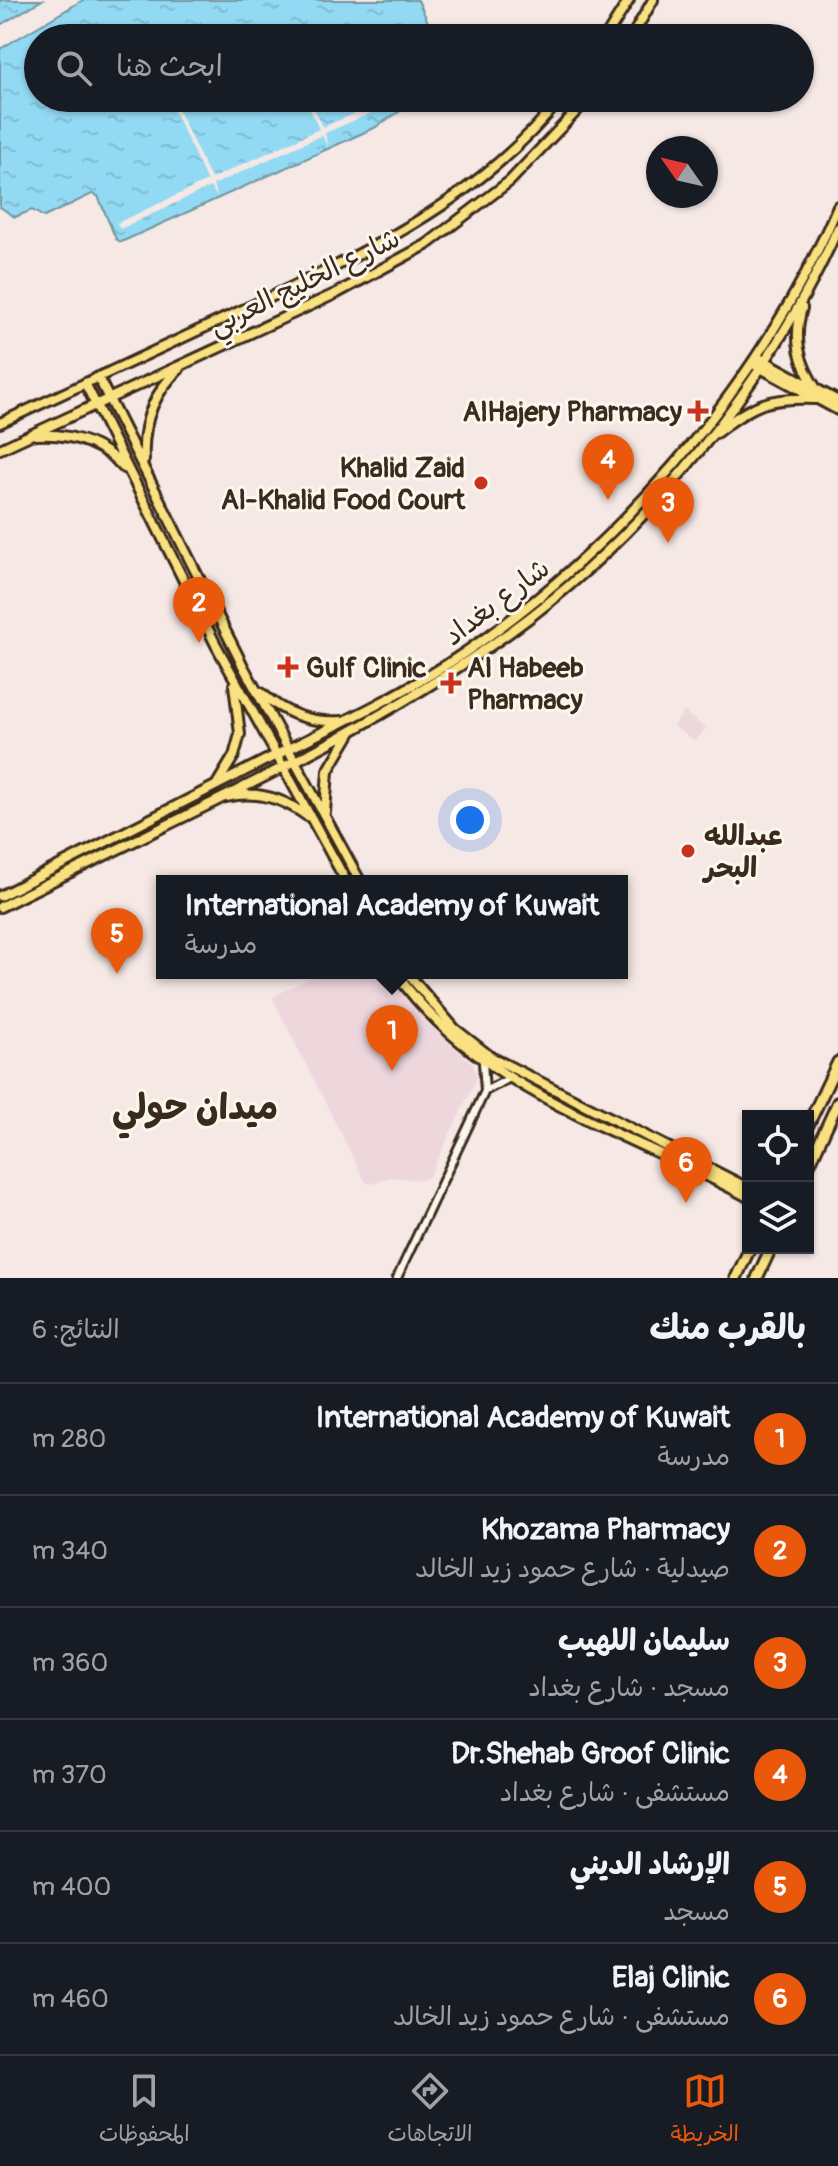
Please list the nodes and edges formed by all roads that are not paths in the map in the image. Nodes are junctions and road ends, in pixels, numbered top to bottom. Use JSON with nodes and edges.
{"nodes":[{"id":1,"x":629,"y":0,"type":"edge"},
{"id":2,"x":651,"y":0,"type":"edge"},
{"id":3,"x":614,"y":24,"type":"edge"},
{"id":4,"x":639,"y":24,"type":"edge"},
{"id":5,"x":548,"y":112,"type":"edge"},
{"id":6,"x":576,"y":112,"type":"edge"},
{"id":7,"x":838,"y":206,"type":"edge"},
{"id":8,"x":838,"y":228,"type":"edge"},
{"id":9,"x":804,"y":299,"type":"junction"},
{"id":10,"x":752,"y":359,"type":"junction"},
{"id":11,"x":185,"y":363,"type":"junction"},
{"id":12,"x":761,"y":364,"type":"junction"},
{"id":13,"x":98,"y":377,"type":"junction"},
{"id":14,"x":85,"y":383,"type":"junction"},
{"id":15,"x":817,"y":395,"type":"junction"},
{"id":16,"x":109,"y":398,"type":"junction"},
{"id":17,"x":838,"y":401,"type":"edge"},
{"id":18,"x":96,"y":405,"type":"junction"},
{"id":19,"x":838,"y":410,"type":"edge"},
{"id":20,"x":0,"y":423,"type":"edge"},
{"id":21,"x":31,"y":435,"type":"junction"},
{"id":22,"x":707,"y":439,"type":"junction"},
{"id":23,"x":0,"y":449,"type":"edge"},
{"id":24,"x":144,"y":465,"type":"junction"},
{"id":25,"x":133,"y":477,"type":"junction"},
{"id":26,"x":235,"y":680,"type":"junction"},
{"id":27,"x":255,"y":688,"type":"junction"},
{"id":28,"x":350,"y":725,"type":"junction"},
{"id":29,"x":288,"y":750,"type":"junction"},
{"id":30,"x":275,"y":756,"type":"junction"},
{"id":31,"x":293,"y":759,"type":"junction"},
{"id":32,"x":280,"y":766,"type":"junction"},
{"id":33,"x":216,"y":787,"type":"junction"},
{"id":34,"x":214,"y":800,"type":"junction"},
{"id":35,"x":325,"y":817,"type":"junction"},
{"id":36,"x":310,"y":819,"type":"junction"},
{"id":37,"x":343,"y":875,"type":"edge"},
{"id":38,"x":357,"y":875,"type":"edge"},
{"id":39,"x":0,"y":896,"type":"edge"},
{"id":40,"x":0,"y":907,"type":"edge"},
{"id":41,"x":401,"y":979,"type":"edge"},
{"id":42,"x":412,"y":979,"type":"edge"},
{"id":43,"x":483,"y":1062,"type":"junction"},
{"id":44,"x":838,"y":1062,"type":"edge"},
{"id":45,"x":510,"y":1077,"type":"junction"},
{"id":46,"x":485,"y":1091,"type":"junction"},
{"id":47,"x":838,"y":1102,"type":"edge"},
{"id":48,"x":814,"y":1112,"type":"edge"},
{"id":49,"x":814,"y":1154,"type":"edge"},
{"id":50,"x":742,"y":1185,"type":"edge"},
{"id":51,"x":742,"y":1194,"type":"edge"},
{"id":52,"x":747,"y":1254,"type":"edge"},
{"id":53,"x":768,"y":1254,"type":"edge"},
{"id":54,"x":397,"y":1278,"type":"edge"},
{"id":55,"x":736,"y":1278,"type":"edge"},
{"id":56,"x":757,"y":1278,"type":"edge"}],
"edges":[{"from":1,"to":3,"type":"main road"},
{"from":2,"to":4,"type":"main road"},
{"from":5,"to":13,"type":"main road","name":"شارع الخليج العربي"},
{"from":6,"to":11,"type":"main road","name":"شارع الخليج العربي"},
{"from":7,"to":10,"type":"main road","name":"شارع بغداد"},
{"from":8,"to":9,"type":"main road","name":"شارع بغداد"},
{"from":9,"to":12,"type":"main road","name":"شارع بغداد"},
{"from":9,"to":15,"type":"main road"},
{"from":10,"to":12,"type":"main road"},
{"from":10,"to":28,"type":"main road","name":"شارع بغداد"},
{"from":11,"to":16,"type":"main road","name":"شارع الخليج العربي"},
{"from":11,"to":24,"type":"main road"},
{"from":12,"to":15,"type":"main road"},
{"from":12,"to":22,"type":"main road","name":"شارع بغداد"},
{"from":13,"to":14,"type":"main road","name":"شارع الخليج العربي"},
{"from":13,"to":16,"type":"main road"},
{"from":14,"to":18,"type":"main road"},
{"from":14,"to":20,"type":"main road","name":"شارع الخليج العربي"},
{"from":15,"to":17,"type":"main road"},
{"from":15,"to":19,"type":"main road"},
{"from":15,"to":22,"type":"main road"},
{"from":16,"to":18,"type":"main road","name":"شارع الخليج العربي"},
{"from":16,"to":24,"type":"main road"},
{"from":18,"to":21,"type":"main road","name":"شارع الخليج العربي"},
{"from":18,"to":25,"type":"main road"},
{"from":21,"to":23,"type":"main road","name":"شارع الخليج العربي"},
{"from":21,"to":25,"type":"main road"},
{"from":22,"to":28,"type":"main road","name":"شارع بغداد"},
{"from":24,"to":27,"type":"main road"},
{"from":25,"to":26,"type":"main road"},
{"from":26,"to":30,"type":"main road"},
{"from":26,"to":33,"type":"main road"},
{"from":27,"to":28,"type":"main road"},
{"from":27,"to":29,"type":"main road"},
{"from":28,"to":29,"type":"main road","name":"شارع بغداد"},
{"from":28,"to":31,"type":"main road","name":"شارع بغداد"},
{"from":28,"to":35,"type":"main road"},
{"from":29,"to":30,"type":"main road","name":"شارع بغداد"},
{"from":29,"to":31,"type":"main road"},
{"from":30,"to":32,"type":"main road"},
{"from":30,"to":33,"type":"main road","name":"شارع بغداد"},
{"from":31,"to":32,"type":"main road","name":"شارع بغداد"},
{"from":31,"to":35,"type":"main road"},
{"from":32,"to":34,"type":"main road","name":"شارع بغداد"},
{"from":32,"to":36,"type":"main road"},
{"from":33,"to":39,"type":"main road","name":"شارع بغداد"},
{"from":34,"to":36,"type":"main road"},
{"from":34,"to":40,"type":"main road","name":"شارع بغداد"},
{"from":35,"to":38,"type":"main road"},
{"from":36,"to":37,"type":"main road"},
{"from":41,"to":43,"type":"main road"},
{"from":42,"to":50,"type":"main road"},
{"from":43,"to":45,"type":"main road"},
{"from":43,"to":46,"type":"street"},
{"from":44,"to":48,"type":"highway"},
{"from":45,"to":46,"type":"street"},
{"from":45,"to":51,"type":"main road"},
{"from":46,"to":54,"type":"street"},
{"from":47,"to":49,"type":"highway"},
{"from":52,"to":55,"type":"highway"},
{"from":53,"to":56,"type":"highway"}]}
